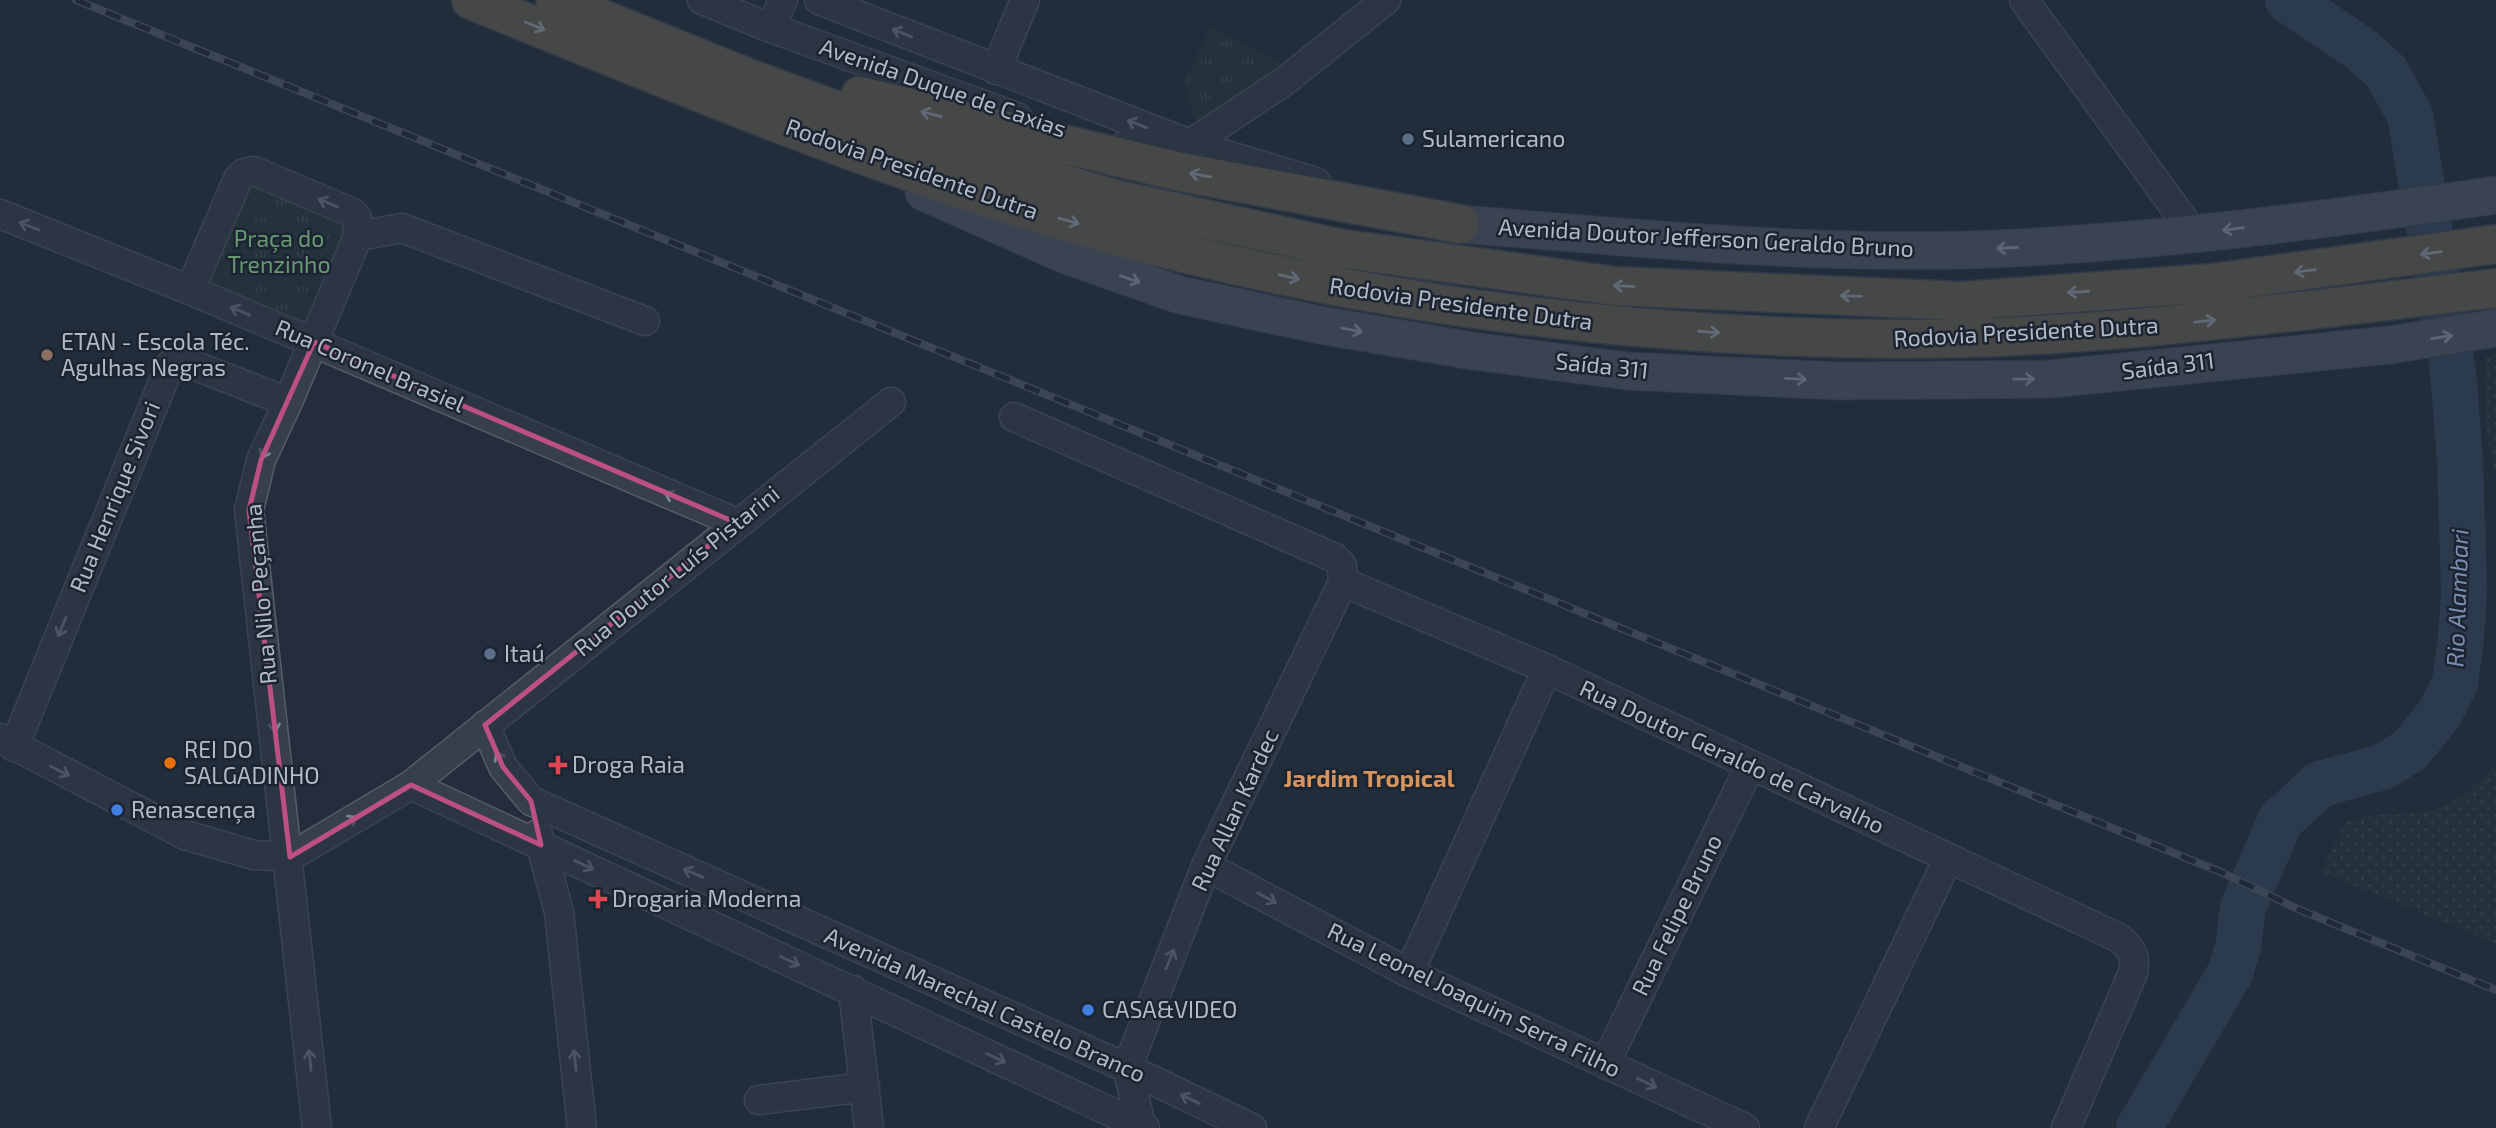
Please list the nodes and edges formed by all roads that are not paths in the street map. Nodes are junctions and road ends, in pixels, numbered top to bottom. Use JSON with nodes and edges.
{"nodes":[{"id":1,"x":471,"y":0,"type":"edge"},
{"id":2,"x":555,"y":0,"type":"edge"},
{"id":3,"x":702,"y":0,"type":"edge"},
{"id":4,"x":783,"y":0,"type":"edge"},
{"id":5,"x":819,"y":0,"type":"edge"},
{"id":6,"x":1025,"y":0,"type":"edge"},
{"id":7,"x":1386,"y":0,"type":"edge"},
{"id":8,"x":2024,"y":0,"type":"edge"},
{"id":9,"x":771,"y":28,"type":"junction"},
{"id":10,"x":996,"y":70,"type":"junction"},
{"id":11,"x":747,"y":95,"type":"junction"},
{"id":12,"x":1190,"y":144,"type":"junction"},
{"id":13,"x":2489,"y":196,"type":"edge"},
{"id":14,"x":0,"y":214,"type":"edge"},
{"id":15,"x":1460,"y":224,"type":"junction"},
{"id":16,"x":2194,"y":234,"type":"junction"},
{"id":17,"x":358,"y":236,"type":"junction"},
{"id":18,"x":2493,"y":244,"type":"edge"},
{"id":19,"x":2495,"y":288,"type":"edge"},
{"id":20,"x":190,"y":290,"type":"junction"},
{"id":21,"x":645,"y":321,"type":"dead end"},
{"id":22,"x":2496,"y":328,"type":"edge"},
{"id":23,"x":314,"y":342,"type":"junction"},
{"id":24,"x":288,"y":402,"type":"junction"},
{"id":25,"x":891,"y":402,"type":"dead end"},
{"id":26,"x":1014,"y":417,"type":"dead end"},
{"id":27,"x":737,"y":523,"type":"junction"},
{"id":28,"x":1339,"y":570,"type":"junction"},
{"id":29,"x":1547,"y":669,"type":"junction"},
{"id":30,"x":485,"y":725,"type":"junction"},
{"id":31,"x":7,"y":743,"type":"edge"},
{"id":32,"x":1750,"y":766,"type":"junction"},
{"id":33,"x":411,"y":785,"type":"junction"},
{"id":34,"x":531,"y":801,"type":"junction"},
{"id":35,"x":541,"y":845,"type":"junction"},
{"id":36,"x":290,"y":857,"type":"junction"},
{"id":37,"x":1948,"y":859,"type":"junction"},
{"id":38,"x":1206,"y":866,"type":"junction"},
{"id":39,"x":1409,"y":972,"type":"junction"},
{"id":40,"x":853,"y":990,"type":"junction"},
{"id":41,"x":1605,"y":1064,"type":"junction"},
{"id":42,"x":1127,"y":1068,"type":"junction"},
{"id":43,"x":865,"y":1087,"type":"junction"},
{"id":44,"x":759,"y":1100,"type":"dead end"},
{"id":45,"x":317,"y":1128,"type":"edge"},
{"id":46,"x":582,"y":1128,"type":"edge"},
{"id":47,"x":869,"y":1128,"type":"edge"},
{"id":48,"x":1143,"y":1128,"type":"edge"},
{"id":49,"x":1252,"y":1128,"type":"edge"},
{"id":50,"x":1745,"y":1128,"type":"edge"},
{"id":51,"x":1819,"y":1128,"type":"edge"},
{"id":52,"x":2066,"y":1128,"type":"edge"}],
"edges":[{"from":1,"to":11,"type":"highway","name":"Rodovia Presidente Dutra","one_way":true},
{"from":2,"to":11,"type":"highway","name":"Rodovia Presidente Dutra"},
{"from":3,"to":9,"type":"street","name":"Avenida Duque de Caxias"},
{"from":4,"to":9,"type":"street"},
{"from":10,"to":5,"type":"street","name":"Avenida Duque de Caxias","one_way":true},
{"from":6,"to":10,"type":"street"},
{"from":7,"to":12,"type":"street"},
{"from":8,"to":16,"type":"street"},
{"from":9,"to":12,"type":"street","name":"Avenida Duque de Caxias"},
{"from":12,"to":10,"type":"street","name":"Avenida Duque de Caxias","one_way":true},
{"from":15,"to":11,"type":"highway","one_way":true},
{"from":18,"to":11,"type":"highway","name":"Rodovia Presidente Dutra","one_way":true},
{"from":11,"to":19,"type":"highway","name":"Rodovia Presidente Dutra","one_way":true},
{"from":11,"to":22,"type":"main road","name":"Saída 311","one_way":true},
{"from":12,"to":15,"type":"street","name":"Avenida Duque de Caxias"},
{"from":13,"to":16,"type":"main road","name":"Avenida Doutor Jefferson Geraldo Bruno","one_way":true},
{"from":20,"to":14,"type":"street","name":"Rua Coronel Brasiel","one_way":true},
{"from":16,"to":15,"type":"main road","name":"Avenida Doutor Jefferson Geraldo Bruno","one_way":true},
{"from":17,"to":20,"type":"street","one_way":true},
{"from":17,"to":21,"type":"street"},
{"from":17,"to":23,"type":"street"},
{"from":23,"to":20,"type":"street","name":"Rua Coronel Brasiel","one_way":true},
{"from":23,"to":24,"type":"street","name":"Rua Nilo Peçanha"},
{"from":27,"to":23,"type":"street","name":"Rua Coronel Brasiel","one_way":true},
{"from":24,"to":31,"type":"street","name":"Rua Henrique Sivori","one_way":true},
{"from":24,"to":36,"type":"street","name":"Rua Nilo Peçanha","one_way":true},
{"from":25,"to":27,"type":"street","name":"Rua Doutor Luís Pistarini"},
{"from":26,"to":28,"type":"street","name":"Rua Doutor Geraldo de Carvalho"},
{"from":27,"to":30,"type":"street","name":"Rua Doutor Luís Pistarini"},
{"from":28,"to":29,"type":"street","name":"Rua Doutor Geraldo de Carvalho"},
{"from":28,"to":38,"type":"street","name":"Rua Allan Kardec"},
{"from":29,"to":32,"type":"street","name":"Rua Doutor Geraldo de Carvalho"},
{"from":29,"to":39,"type":"street"},
{"from":30,"to":33,"type":"street","name":"Rua Doutor Luís Pistarini"},
{"from":34,"to":30,"type":"street","name":"Avenida Marechal Castelo Branco","one_way":true},
{"from":31,"to":36,"type":"street","one_way":true},
{"from":32,"to":37,"type":"street","name":"Rua Doutor Geraldo de Carvalho"},
{"from":32,"to":41,"type":"street","name":"Rua Felipe Bruno"},
{"from":33,"to":35,"type":"street","name":"Avenida Marechal Castelo Branco"},
{"from":36,"to":33,"type":"street","name":"Rua Doutor Luís Pistarini","one_way":true},
{"from":34,"to":35,"type":"street"},
{"from":42,"to":34,"type":"street","name":"Avenida Marechal Castelo Branco","one_way":true},
{"from":35,"to":40,"type":"street","name":"Avenida Marechal Castelo Branco","one_way":true},
{"from":46,"to":35,"type":"street","one_way":true},
{"from":45,"to":36,"type":"street","name":"Rua Nilo Peçanha","one_way":true},
{"from":37,"to":51,"type":"street"},
{"from":37,"to":52,"type":"street","name":"Rua Doutor Geraldo de Carvalho"},
{"from":38,"to":39,"type":"street","name":"Rua Leonel Joaquim Serra Filho","one_way":true},
{"from":42,"to":38,"type":"street","name":"Rua Allan Kardec","one_way":true},
{"from":39,"to":41,"type":"street","name":"Rua Leonel Joaquim Serra Filho"},
{"from":40,"to":43,"type":"street"},
{"from":40,"to":48,"type":"street","name":"Avenida Marechal Castelo Branco","one_way":true},
{"from":41,"to":50,"type":"street","name":"Rua Leonel Joaquim Serra Filho","one_way":true},
{"from":42,"to":48,"type":"street"},
{"from":49,"to":42,"type":"street","name":"Avenida Marechal Castelo Branco","one_way":true},
{"from":43,"to":44,"type":"street"},
{"from":43,"to":47,"type":"street"}]}
